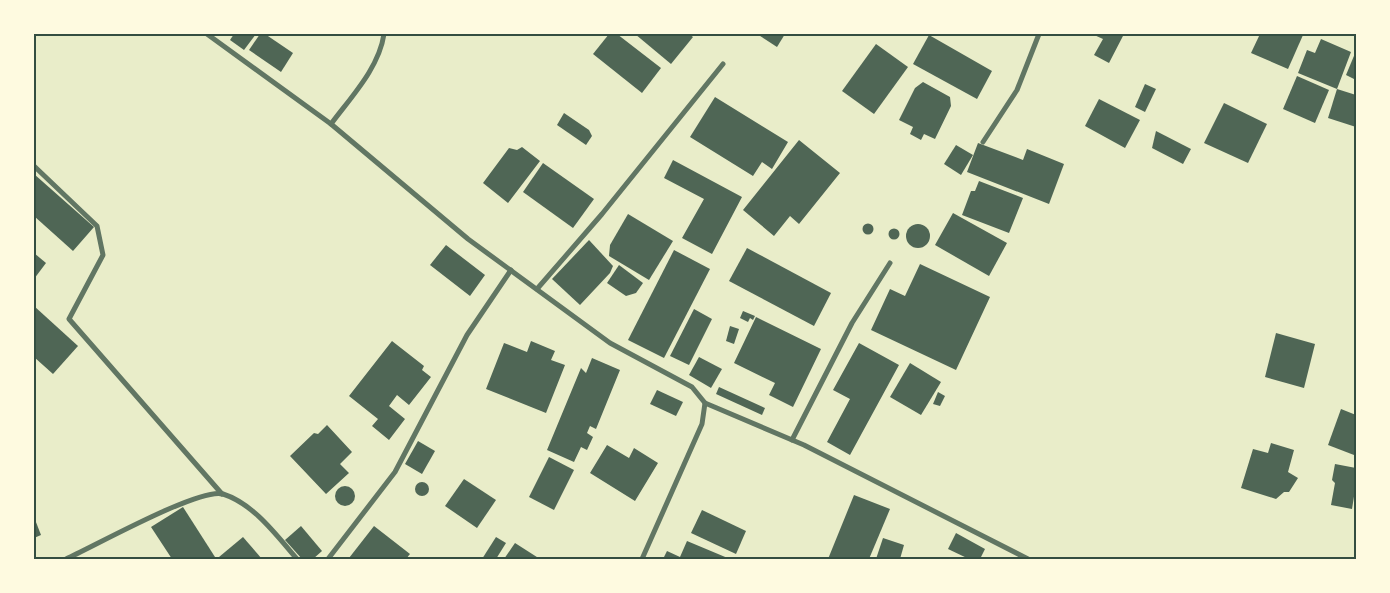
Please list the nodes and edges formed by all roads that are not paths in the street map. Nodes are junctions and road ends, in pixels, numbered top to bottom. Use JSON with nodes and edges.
{"nodes":[{"id":1,"x":207,"y":34,"type":"edge"},
{"id":2,"x":384,"y":34,"type":"edge"},
{"id":3,"x":1038,"y":34,"type":"edge"},
{"id":4,"x":723,"y":64,"type":"dead end"},
{"id":5,"x":331,"y":124,"type":"junction"},
{"id":6,"x":983,"y":142,"type":"dead end"},
{"id":7,"x":34,"y":166,"type":"edge"},
{"id":8,"x":890,"y":263,"type":"dead end"},
{"id":9,"x":511,"y":270,"type":"junction"},
{"id":10,"x":537,"y":289,"type":"junction"},
{"id":11,"x":705,"y":403,"type":"junction"},
{"id":12,"x":792,"y":440,"type":"junction"},
{"id":13,"x":222,"y":494,"type":"junction"},
{"id":14,"x":66,"y":559,"type":"edge"},
{"id":15,"x":297,"y":559,"type":"edge"},
{"id":16,"x":328,"y":559,"type":"edge"},
{"id":17,"x":642,"y":559,"type":"edge"},
{"id":18,"x":1028,"y":559,"type":"edge"}],
"edges":[{"from":1,"to":5,"type":"street"},
{"from":2,"to":5,"type":"street"},
{"from":3,"to":6,"type":"street"},
{"from":4,"to":10,"type":"street"},
{"from":5,"to":9,"type":"street"},
{"from":7,"to":13,"type":"street"},
{"from":8,"to":12,"type":"street"},
{"from":9,"to":10,"type":"street"},
{"from":9,"to":16,"type":"street"},
{"from":10,"to":11,"type":"street"},
{"from":11,"to":12,"type":"street"},
{"from":11,"to":17,"type":"street"},
{"from":12,"to":18,"type":"street"},
{"from":13,"to":14,"type":"street"},
{"from":13,"to":15,"type":"street"}]}
